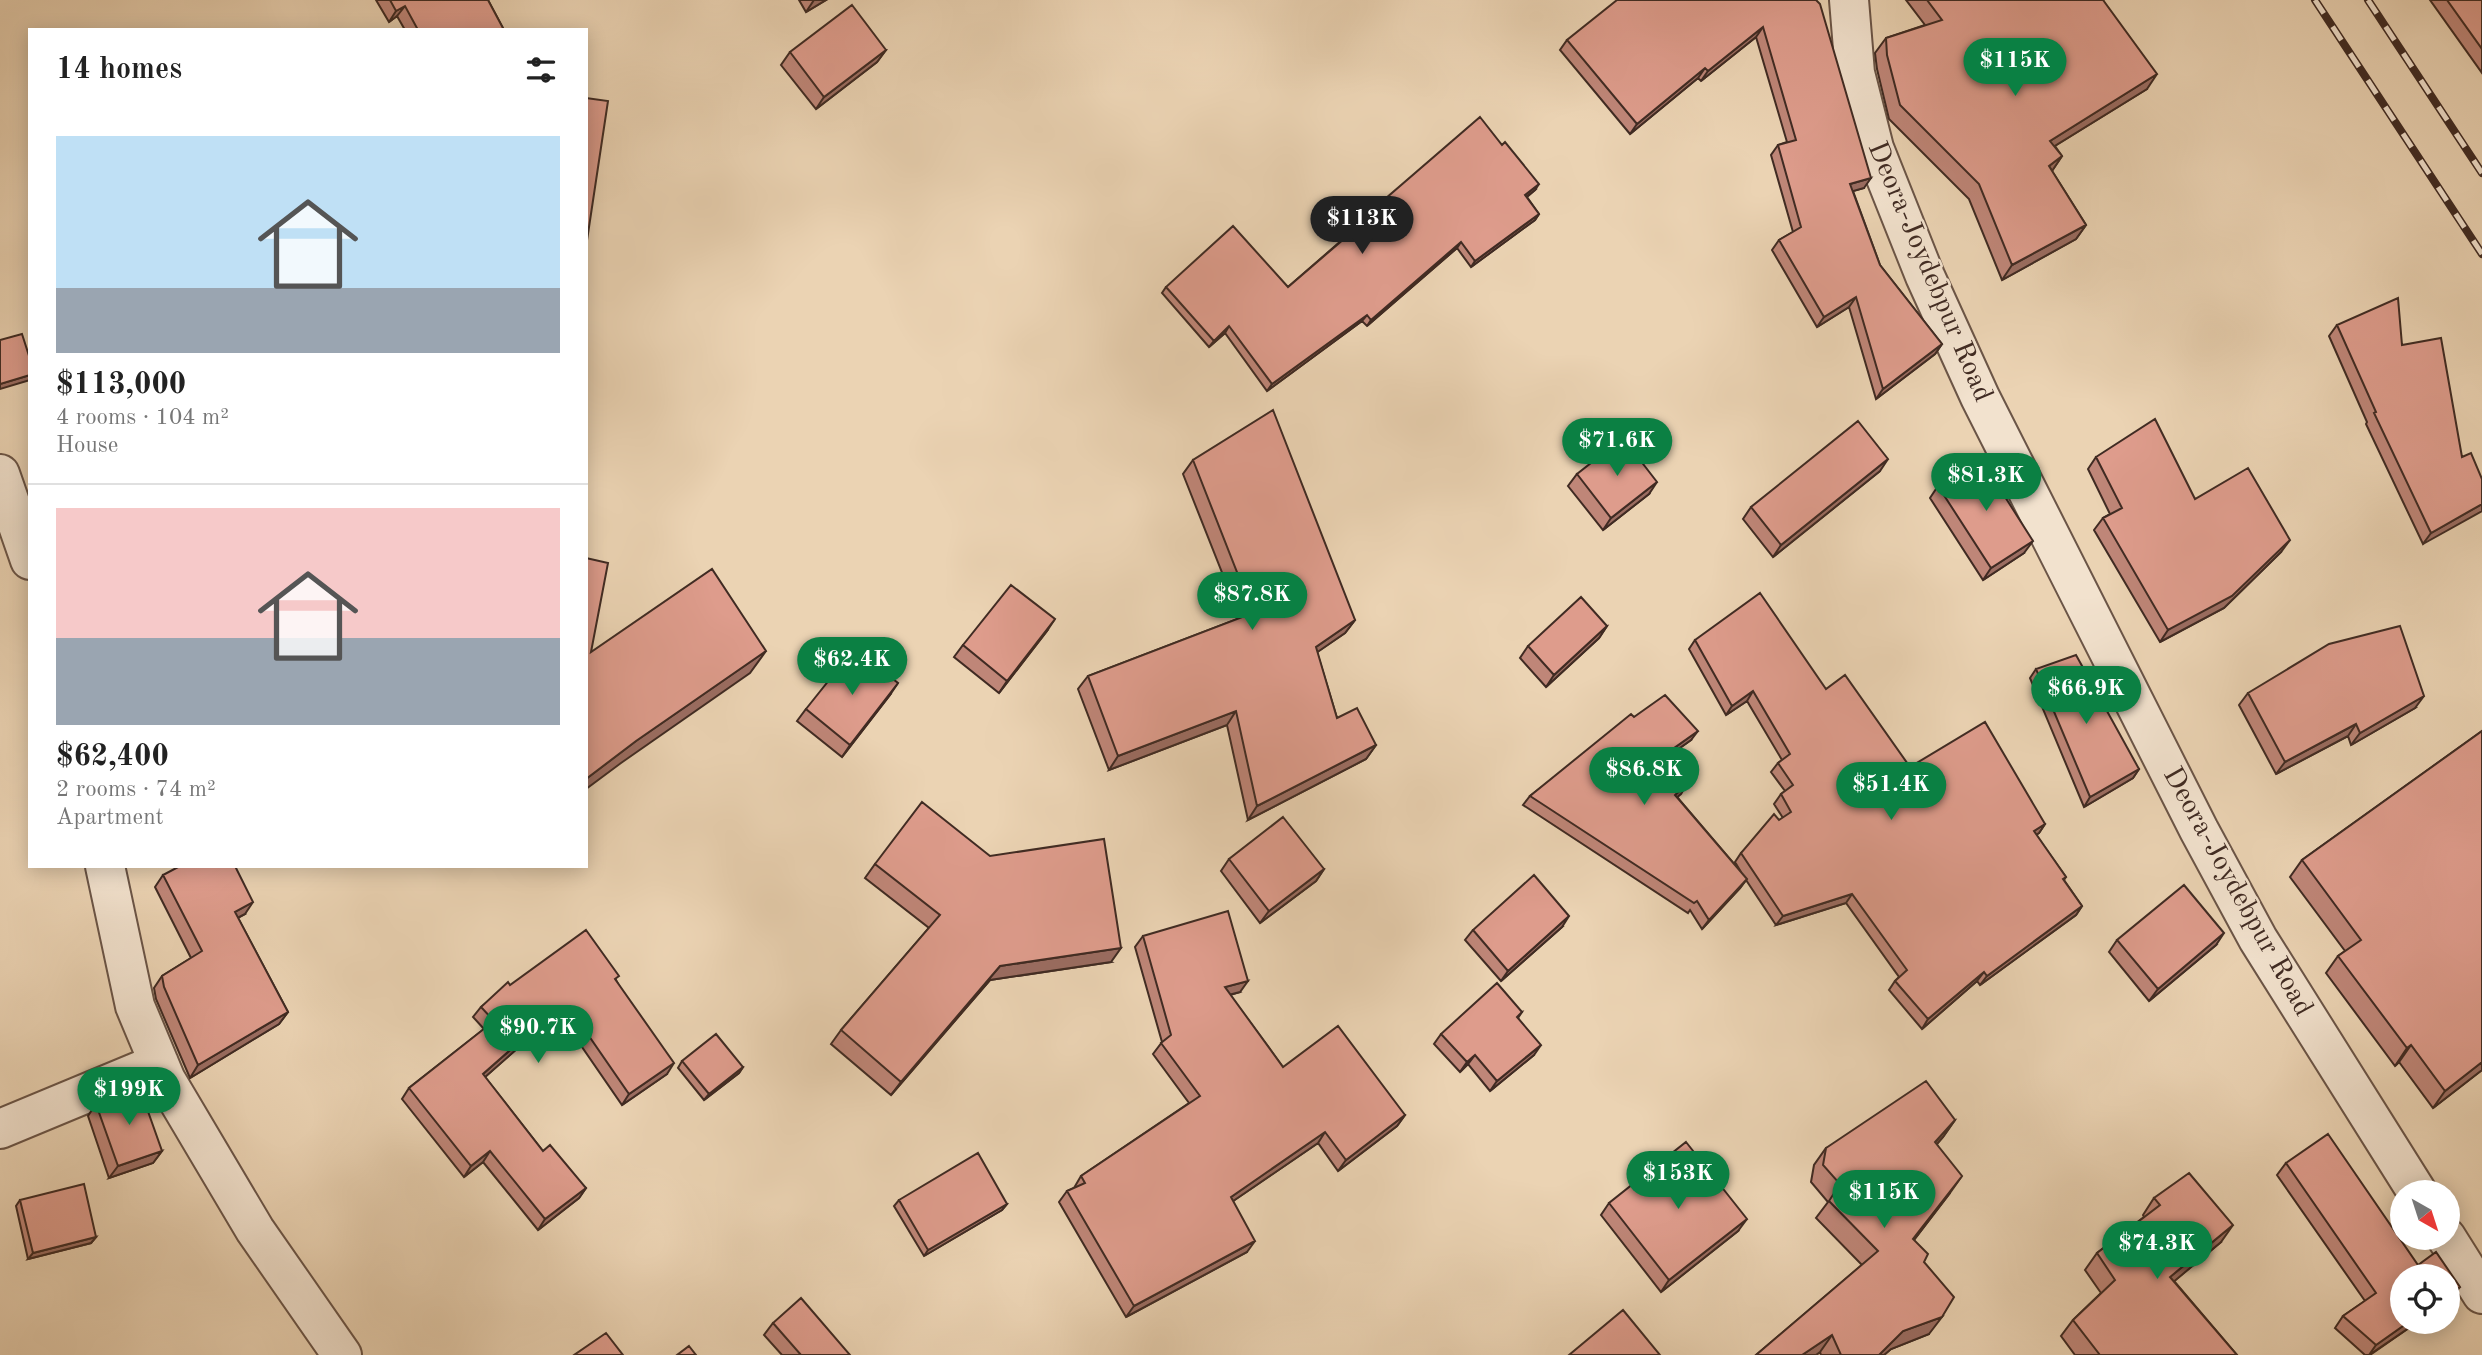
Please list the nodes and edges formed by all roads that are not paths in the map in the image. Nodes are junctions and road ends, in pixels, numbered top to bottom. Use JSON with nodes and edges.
{"nodes":[{"id":1,"x":1849,"y":0,"type":"edge"},
{"id":2,"x":0,"y":474,"type":"edge"},
{"id":3,"x":28,"y":554,"type":"edge"},
{"id":4,"x":105,"y":868,"type":"edge"},
{"id":5,"x":159,"y":1063,"type":"junction"},
{"id":6,"x":0,"y":1129,"type":"edge"},
{"id":7,"x":2409,"y":1180,"type":"edge"},
{"id":8,"x":2454,"y":1250,"type":"edge"},
{"id":9,"x":2482,"y":1294,"type":"edge"},
{"id":10,"x":342,"y":1355,"type":"edge"}],
"edges":[{"from":1,"to":7,"type":"street","name":"Deora-Joydebpur Road"},
{"from":2,"to":3,"type":"street"},
{"from":4,"to":5,"type":"street"},
{"from":5,"to":6,"type":"street"},
{"from":5,"to":10,"type":"street"},
{"from":8,"to":9,"type":"street"}]}
